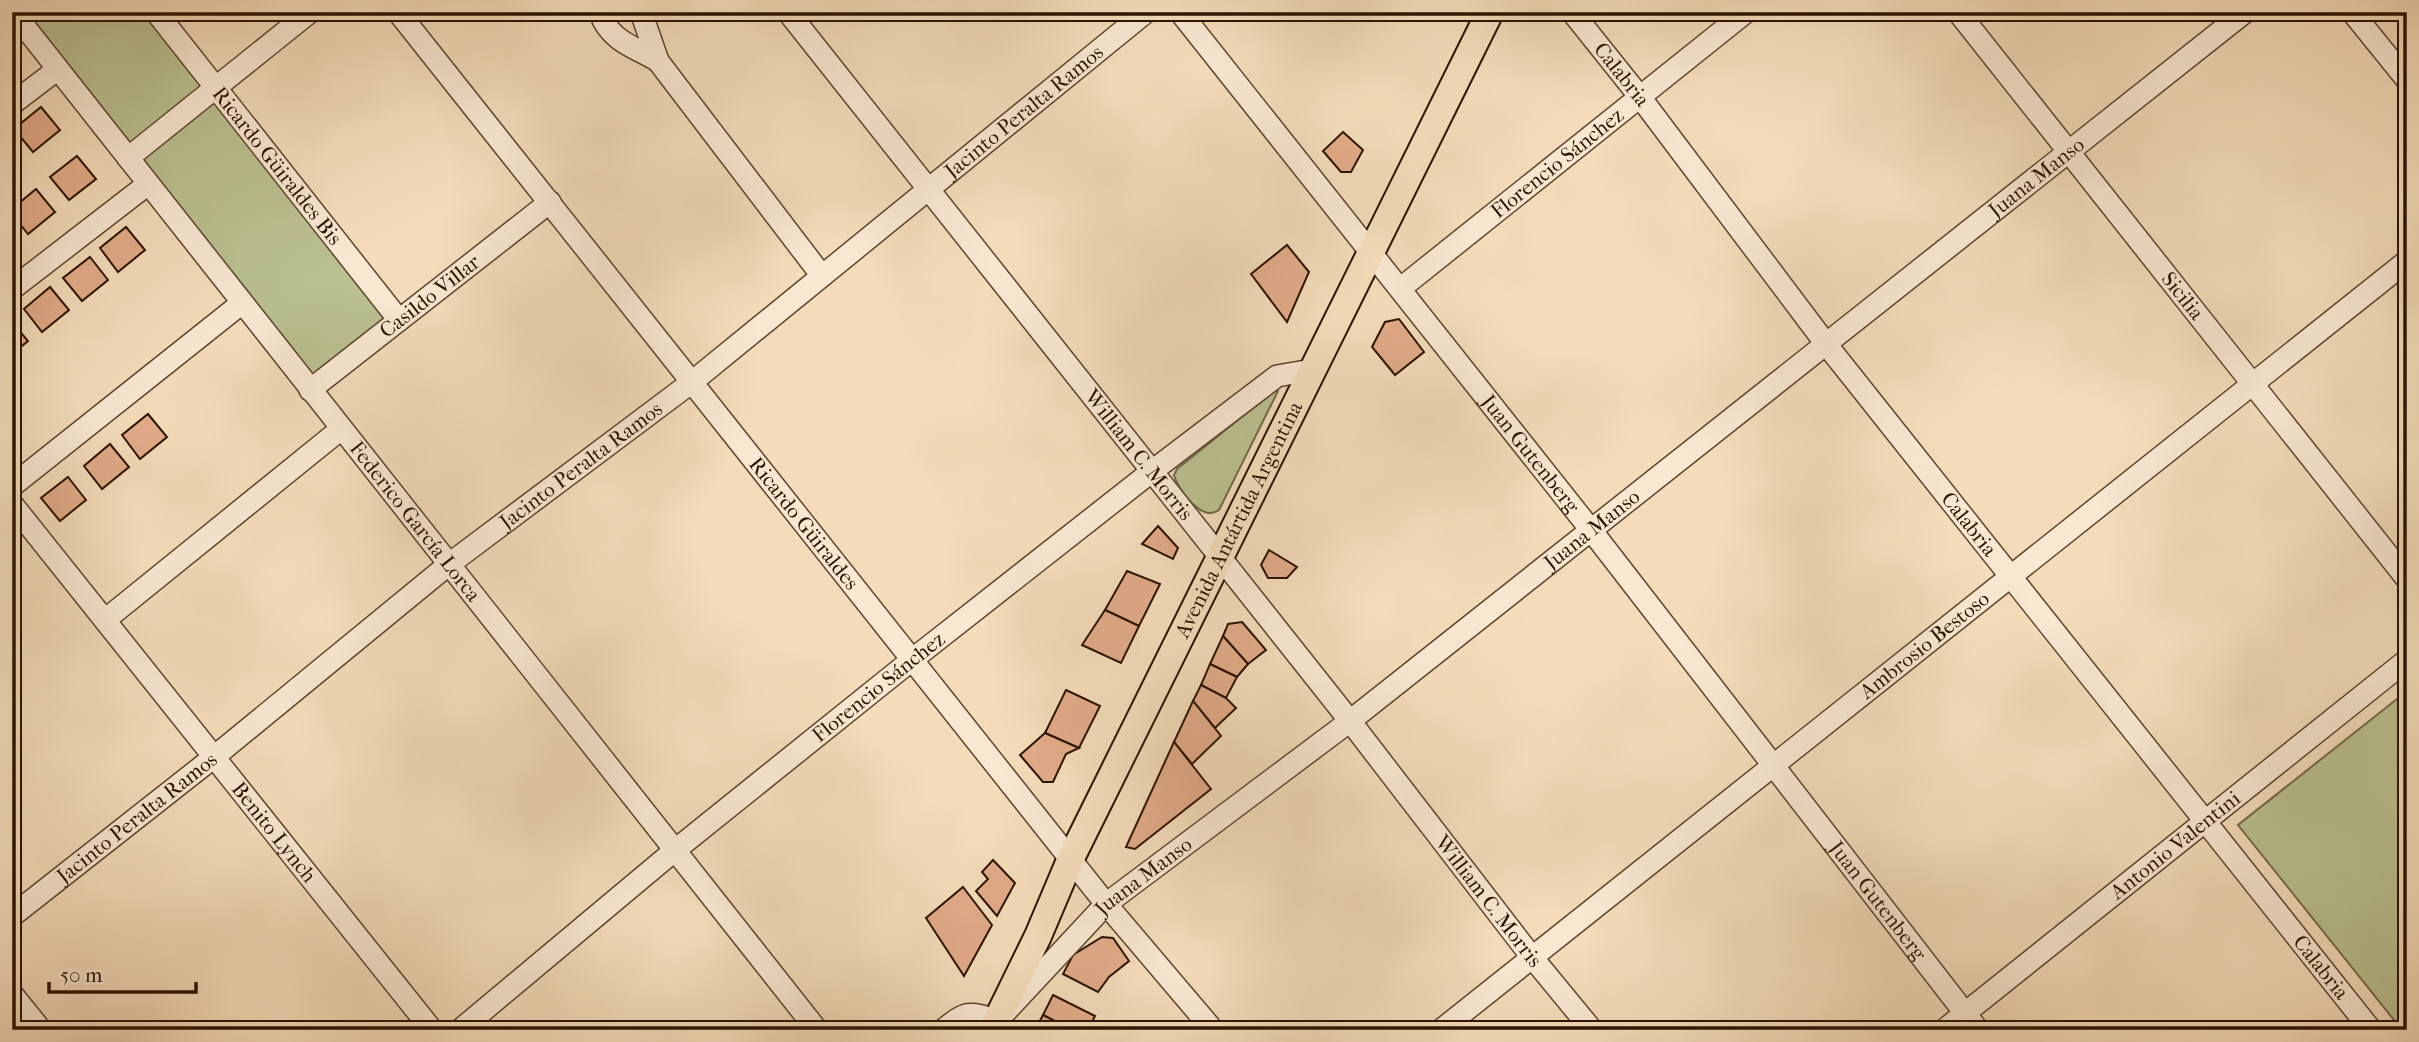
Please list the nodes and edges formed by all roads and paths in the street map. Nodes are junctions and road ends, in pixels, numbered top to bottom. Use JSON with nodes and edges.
{"nodes":[{"id":1,"x":13,"y":12,"type":"edge"},
{"id":2,"x":156,"y":12,"type":"edge"},
{"id":3,"x":310,"y":12,"type":"edge"},
{"id":4,"x":398,"y":12,"type":"edge"},
{"id":5,"x":606,"y":12,"type":"edge"},
{"id":6,"x":640,"y":12,"type":"edge"},
{"id":7,"x":788,"y":12,"type":"edge"},
{"id":8,"x":1146,"y":12,"type":"edge"},
{"id":9,"x":1180,"y":12,"type":"edge"},
{"id":10,"x":1490,"y":12,"type":"edge"},
{"id":11,"x":1572,"y":12,"type":"edge"},
{"id":12,"x":1746,"y":12,"type":"edge"},
{"id":13,"x":1958,"y":12,"type":"edge"},
{"id":14,"x":2245,"y":12,"type":"edge"},
{"id":15,"x":2352,"y":12,"type":"edge"},
{"id":16,"x":658,"y":61,"type":"junction"},
{"id":17,"x":58,"y":69,"type":"junction"},
{"id":18,"x":2407,"y":80,"type":"edge"},
{"id":19,"x":216,"y":88,"type":"junction"},
{"id":20,"x":1640,"y":97,"type":"junction"},
{"id":21,"x":12,"y":104,"type":"edge"},
{"id":22,"x":2068,"y":152,"type":"junction"},
{"id":23,"x":128,"y":158,"type":"junction"},
{"id":24,"x":148,"y":184,"type":"junction"},
{"id":25,"x":928,"y":190,"type":"junction"},
{"id":26,"x":550,"y":202,"type":"junction"},
{"id":27,"x":1371,"y":250,"type":"junction"},
{"id":28,"x":2407,"y":261,"type":"edge"},
{"id":29,"x":822,"y":276,"type":"junction"},
{"id":30,"x":1401,"y":288,"type":"junction"},
{"id":31,"x":12,"y":289,"type":"edge"},
{"id":32,"x":242,"y":303,"type":"junction"},
{"id":33,"x":399,"y":320,"type":"junction"},
{"id":34,"x":1826,"y":344,"type":"junction"},
{"id":35,"x":1312,"y":370,"type":"junction"},
{"id":36,"x":692,"y":382,"type":"junction"},
{"id":37,"x":2252,"y":384,"type":"junction"},
{"id":38,"x":310,"y":390,"type":"junction"},
{"id":39,"x":341,"y":429,"type":"junction"},
{"id":40,"x":1151,"y":472,"type":"junction"},
{"id":41,"x":12,"y":486,"type":"edge"},
{"id":42,"x":12,"y":503,"type":"edge"},
{"id":43,"x":1591,"y":530,"type":"junction"},
{"id":44,"x":1221,"y":558,"type":"junction"},
{"id":45,"x":448,"y":565,"type":"junction"},
{"id":46,"x":2010,"y":576,"type":"junction"},
{"id":47,"x":2407,"y":579,"type":"edge"},
{"id":48,"x":105,"y":620,"type":"junction"},
{"id":49,"x":913,"y":659,"type":"junction"},
{"id":50,"x":2407,"y":660,"type":"edge"},
{"id":51,"x":1350,"y":721,"type":"junction"},
{"id":52,"x":214,"y":757,"type":"junction"},
{"id":53,"x":1773,"y":764,"type":"junction"},
{"id":54,"x":2204,"y":820,"type":"junction"},
{"id":55,"x":674,"y":851,"type":"junction"},
{"id":56,"x":1071,"y":858,"type":"junction"},
{"id":57,"x":1106,"y":904,"type":"junction"},
{"id":58,"x":12,"y":916,"type":"edge"},
{"id":59,"x":1531,"y":956,"type":"junction"},
{"id":60,"x":12,"y":994,"type":"edge"},
{"id":61,"x":1964,"y":1013,"type":"junction"},
{"id":62,"x":994,"y":1025,"type":"edge"},
{"id":63,"x":41,"y":1030,"type":"edge"},
{"id":64,"x":432,"y":1030,"type":"edge"},
{"id":65,"x":460,"y":1030,"type":"edge"},
{"id":66,"x":817,"y":1030,"type":"edge"},
{"id":67,"x":943,"y":1030,"type":"edge"},
{"id":68,"x":1213,"y":1030,"type":"edge"},
{"id":69,"x":1441,"y":1030,"type":"edge"},
{"id":70,"x":1592,"y":1030,"type":"edge"},
{"id":71,"x":1944,"y":1030,"type":"edge"},
{"id":72,"x":1978,"y":1030,"type":"edge"},
{"id":73,"x":2371,"y":1030,"type":"edge"}],
"edges":[{"from":1,"to":17,"type":"street","name":"Federico García Lorca"},
{"from":2,"to":19,"type":"street","name":"Ricardo Güiraldes Bis"},
{"from":3,"to":19,"type":"street"},
{"from":4,"to":26,"type":"street","name":"Ricardo Güiraldes"},
{"from":5,"to":16,"type":"street"},
{"from":6,"to":16,"type":"street"},
{"from":7,"to":25,"type":"street","name":"William C. Morris"},
{"from":8,"to":25,"type":"street","name":"Jacinto Peralta Ramos"},
{"from":9,"to":27,"type":"street","name":"Juan Gutenberg"},
{"from":10,"to":27,"type":"main road","name":"Avenida Antártida Argentina"},
{"from":11,"to":20,"type":"street","name":"Calabria"},
{"from":12,"to":20,"type":"street","name":"Florencio Sánchez"},
{"from":13,"to":22,"type":"street","name":"Sicilia"},
{"from":14,"to":22,"type":"street","name":"Juana Manso"},
{"from":15,"to":18,"type":"street"},
{"from":16,"to":29,"type":"street"},
{"from":17,"to":21,"type":"street"},
{"from":17,"to":23,"type":"street","name":"Federico García Lorca"},
{"from":19,"to":23,"type":"street"},
{"from":19,"to":33,"type":"street","name":"Ricardo Güiraldes Bis"},
{"from":20,"to":30,"type":"street","name":"Florencio Sánchez"},
{"from":20,"to":34,"type":"street","name":"Calabria"},
{"from":22,"to":34,"type":"street","name":"Juana Manso"},
{"from":22,"to":37,"type":"street","name":"Sicilia"},
{"from":23,"to":24,"type":"street","name":"Federico García Lorca"},
{"from":24,"to":31,"type":"street"},
{"from":24,"to":32,"type":"street","name":"Federico García Lorca"},
{"from":25,"to":29,"type":"street","name":"Jacinto Peralta Ramos"},
{"from":25,"to":40,"type":"street","name":"William C. Morris"},
{"from":26,"to":33,"type":"street","name":"Casildo Villar"},
{"from":26,"to":36,"type":"street","name":"Ricardo Güiraldes"},
{"from":27,"to":30,"type":"street","name":"Juan Gutenberg"},
{"from":27,"to":35,"type":"main road","name":"Avenida Antártida Argentina"},
{"from":28,"to":37,"type":"street","name":"Ambrosio Bestoso"},
{"from":29,"to":36,"type":"street","name":"Jacinto Peralta Ramos"},
{"from":30,"to":43,"type":"street","name":"Juan Gutenberg"},
{"from":32,"to":38,"type":"street","name":"Federico García Lorca"},
{"from":32,"to":41,"type":"street"},
{"from":33,"to":38,"type":"street","name":"Casildo Villar"},
{"from":34,"to":43,"type":"street","name":"Juana Manso"},
{"from":34,"to":46,"type":"street","name":"Calabria"},
{"from":35,"to":40,"type":"street","name":"Florencio Sánchez"},
{"from":35,"to":44,"type":"main road","name":"Avenida Antártida Argentina"},
{"from":36,"to":45,"type":"street","name":"Jacinto Peralta Ramos"},
{"from":36,"to":49,"type":"street","name":"Ricardo Güiraldes"},
{"from":37,"to":46,"type":"street","name":"Ambrosio Bestoso"},
{"from":37,"to":47,"type":"street","name":"Sicilia"},
{"from":38,"to":39,"type":"street","name":"Federico García Lorca"},
{"from":39,"to":45,"type":"street","name":"Federico García Lorca"},
{"from":39,"to":48,"type":"street"},
{"from":40,"to":44,"type":"street","name":"William C. Morris"},
{"from":40,"to":49,"type":"street","name":"Florencio Sánchez"},
{"from":42,"to":48,"type":"street","name":"Benito Lynch"},
{"from":43,"to":51,"type":"street","name":"Juana Manso"},
{"from":43,"to":53,"type":"street","name":"Juan Gutenberg"},
{"from":44,"to":51,"type":"street","name":"William C. Morris"},
{"from":44,"to":56,"type":"main road","name":"Avenida Antártida Argentina"},
{"from":45,"to":52,"type":"street","name":"Jacinto Peralta Ramos"},
{"from":45,"to":55,"type":"street","name":"Federico García Lorca"},
{"from":46,"to":53,"type":"street","name":"Ambrosio Bestoso"},
{"from":46,"to":54,"type":"street","name":"Calabria"},
{"from":48,"to":52,"type":"street","name":"Benito Lynch"},
{"from":49,"to":55,"type":"street","name":"Florencio Sánchez"},
{"from":49,"to":56,"type":"street","name":"Ricardo Güiraldes"},
{"from":50,"to":54,"type":"street","name":"Antonio Valentini"},
{"from":51,"to":57,"type":"street","name":"Juana Manso"},
{"from":51,"to":59,"type":"street","name":"William C. Morris"},
{"from":52,"to":58,"type":"street","name":"Jacinto Peralta Ramos"},
{"from":52,"to":64,"type":"street","name":"Benito Lynch"},
{"from":53,"to":59,"type":"street","name":"Ambrosio Bestoso"},
{"from":53,"to":61,"type":"street","name":"Juan Gutenberg"},
{"from":54,"to":61,"type":"street","name":"Antonio Valentini"},
{"from":54,"to":73,"type":"street","name":"Calabria"},
{"from":55,"to":65,"type":"street","name":"Florencio Sánchez"},
{"from":55,"to":66,"type":"street","name":"Federico García Lorca"},
{"from":56,"to":57,"type":"street","name":"Ricardo Güiraldes"},
{"from":56,"to":62,"type":"main road","name":"Avenida Antártida Argentina"},
{"from":57,"to":62,"type":"street","name":"Juana Manso"},
{"from":57,"to":68,"type":"street","name":"Ricardo Güiraldes"},
{"from":59,"to":69,"type":"street","name":"Ambrosio Bestoso"},
{"from":59,"to":70,"type":"street","name":"William C. Morris"},
{"from":60,"to":63,"type":"street"},
{"from":61,"to":71,"type":"street","name":"Antonio Valentini"},
{"from":61,"to":72,"type":"street","name":"Juan Gutenberg"},
{"from":62,"to":67,"type":"street"}]}
